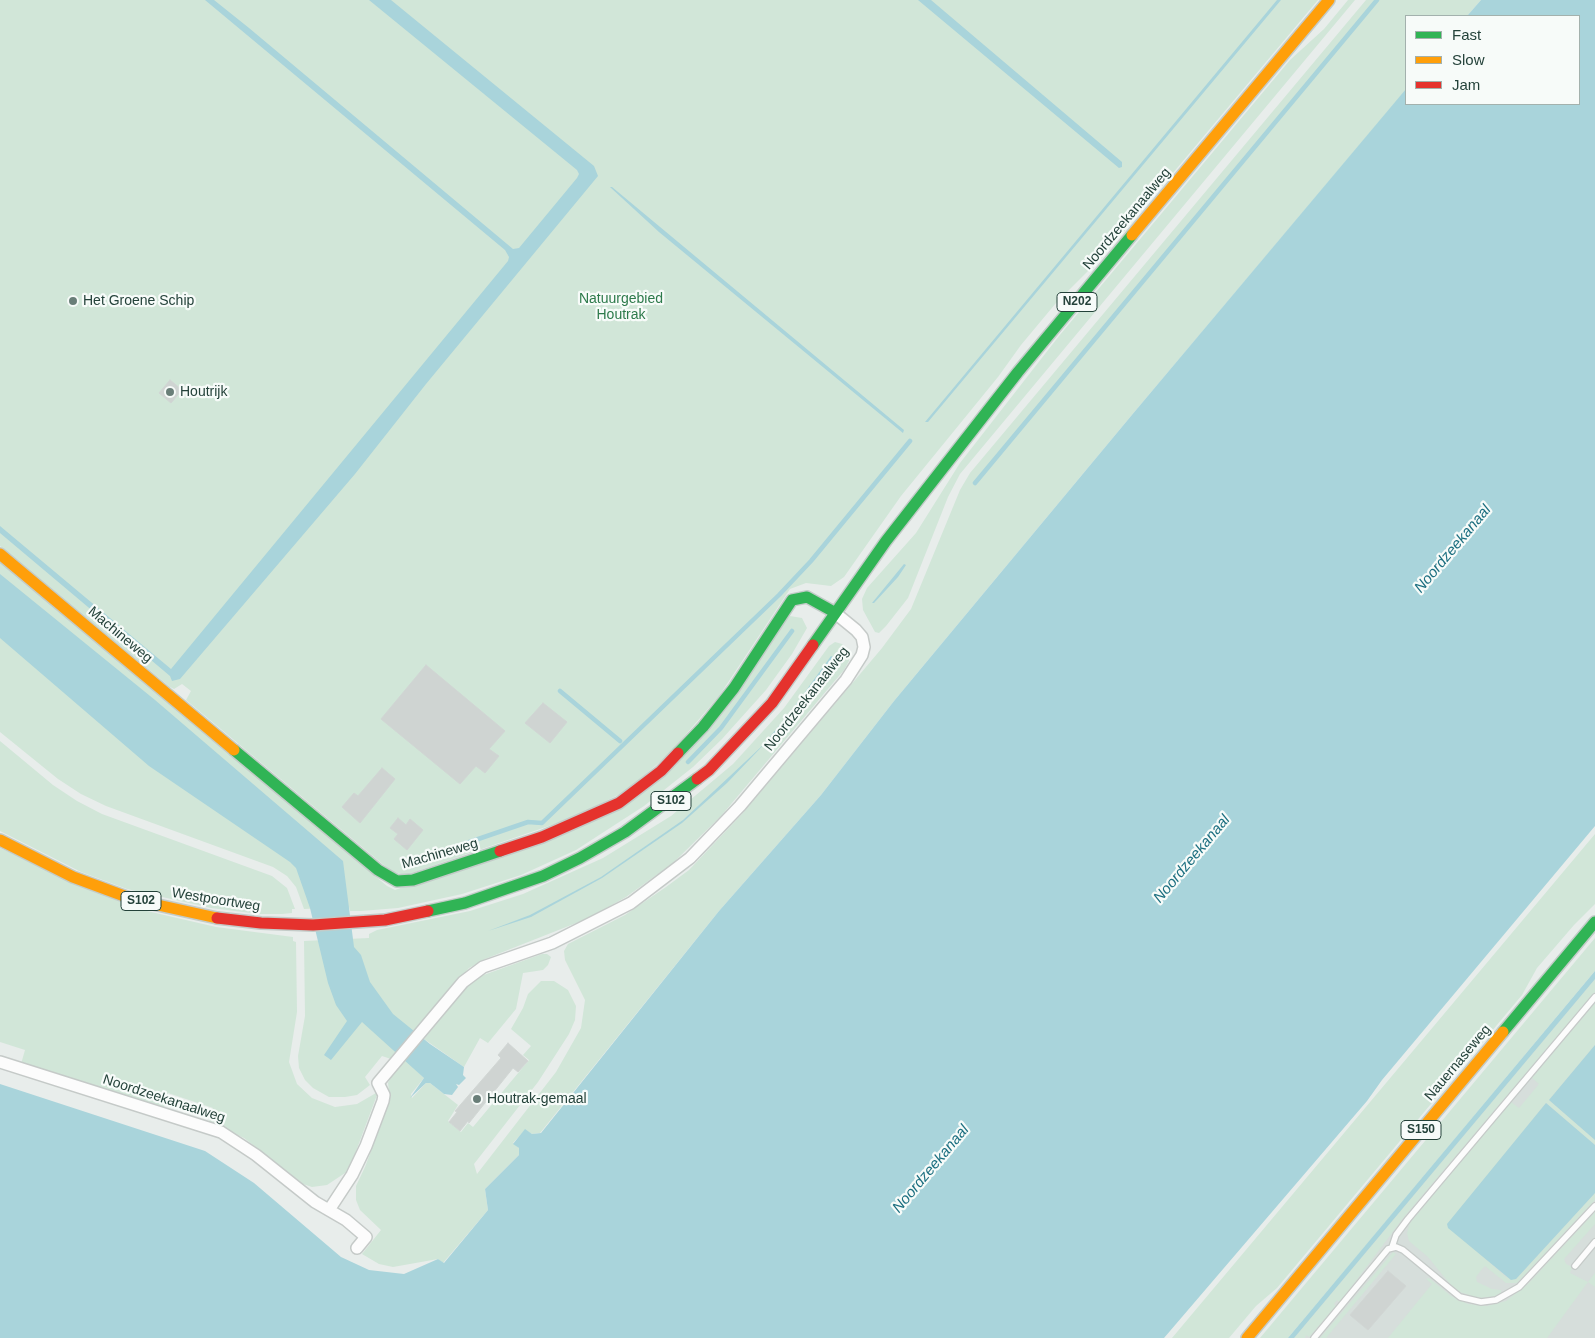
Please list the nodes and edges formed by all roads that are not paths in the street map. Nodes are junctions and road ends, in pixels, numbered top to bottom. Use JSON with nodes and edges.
{"nodes":[{"id":1,"x":1329,"y":0,"type":"edge"},
{"id":2,"x":0,"y":554,"type":"edge"},
{"id":3,"x":834,"y":612,"type":"junction"},
{"id":4,"x":0,"y":840,"type":"edge"},
{"id":5,"x":1595,"y":922,"type":"edge"},
{"id":6,"x":1595,"y":997,"type":"edge"},
{"id":7,"x":0,"y":1062,"type":"edge"},
{"id":8,"x":1595,"y":1206,"type":"edge"},
{"id":9,"x":329,"y":1210,"type":"junction"},
{"id":10,"x":1595,"y":1242,"type":"edge"},
{"id":11,"x":1392,"y":1247,"type":"junction"},
{"id":12,"x":357,"y":1248,"type":"dead end"},
{"id":13,"x":1575,"y":1266,"type":"dead end"},
{"id":14,"x":1247,"y":1338,"type":"edge"},
{"id":15,"x":1314,"y":1338,"type":"edge"}],
"edges":[{"from":1,"to":3,"type":"main road","name":"Noordzeekanaalweg","number":"N202"},
{"from":2,"to":3,"type":"main road","name":"Machineweg"},
{"from":3,"to":4,"type":"main road","name":"Westpoortweg","number":"S102"},
{"from":3,"to":9,"type":"street","name":"Noordzeekanaalweg"},
{"from":5,"to":14,"type":"main road","name":"Nauernaseweg","number":"S150"},
{"from":6,"to":11,"type":"lane"},
{"from":7,"to":9,"type":"street","name":"Noordzeekanaalweg"},
{"from":8,"to":11,"type":"lane"},
{"from":9,"to":12,"type":"street","name":"Noordzeekanaalweg"},
{"from":10,"to":13,"type":"lane"},
{"from":11,"to":15,"type":"lane"}]}
